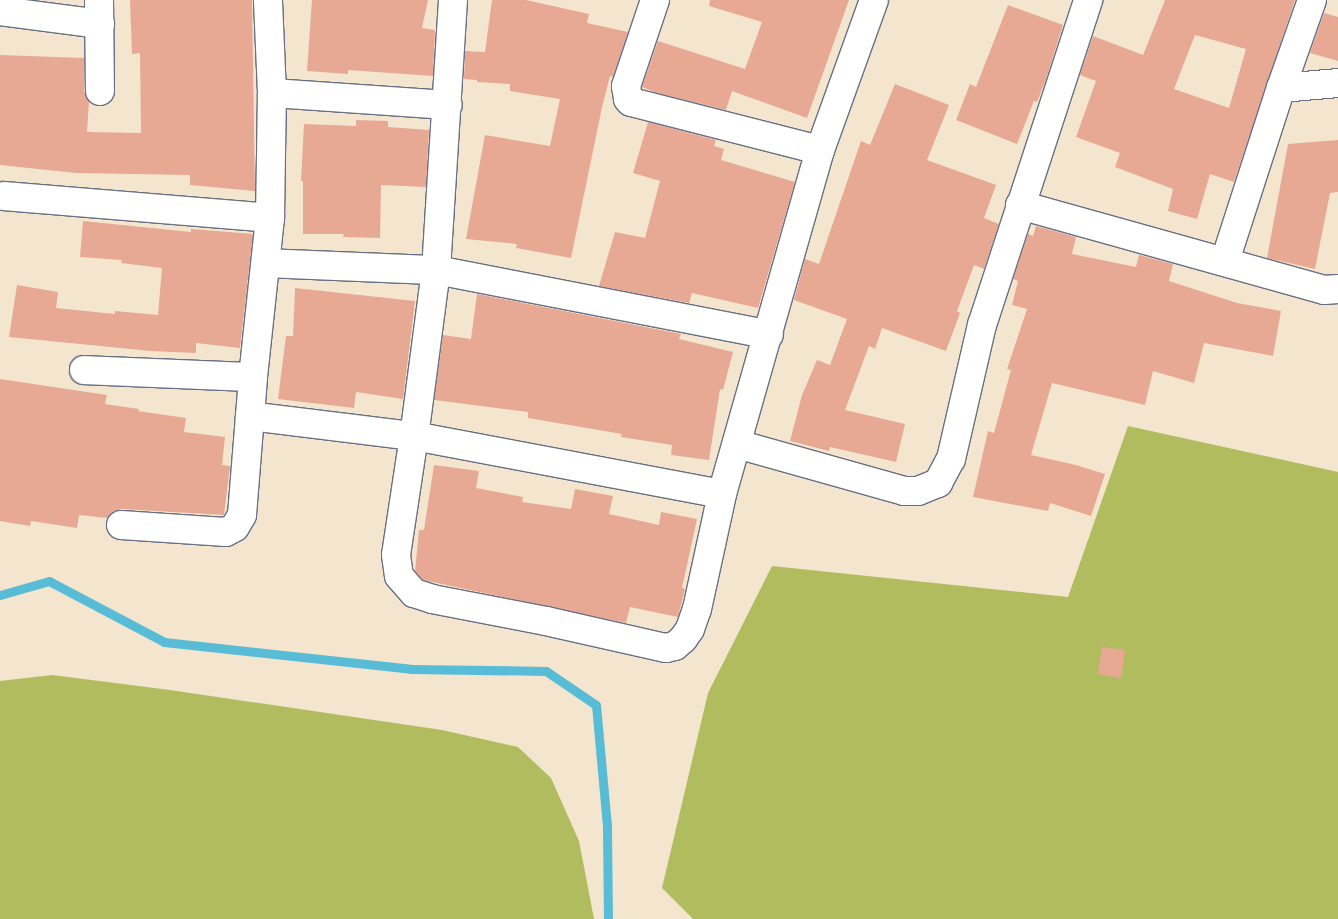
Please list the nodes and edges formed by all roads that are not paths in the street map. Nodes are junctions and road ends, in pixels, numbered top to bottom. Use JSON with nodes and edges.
{"nodes":[{"id":1,"x":268,"y":0,"type":"edge"},
{"id":2,"x":453,"y":0,"type":"edge"},
{"id":3,"x":655,"y":0,"type":"edge"},
{"id":4,"x":874,"y":0,"type":"edge"},
{"id":5,"x":1088,"y":0,"type":"edge"},
{"id":6,"x":1312,"y":0,"type":"edge"},
{"id":7,"x":0,"y":11,"type":"edge"},
{"id":8,"x":99,"y":12,"type":"edge"},
{"id":9,"x":1338,"y":83,"type":"edge"},
{"id":10,"x":1281,"y":88,"type":"junction"},
{"id":11,"x":100,"y":91,"type":"dead end"},
{"id":12,"x":272,"y":93,"type":"junction"},
{"id":13,"x":448,"y":105,"type":"junction"},
{"id":14,"x":820,"y":150,"type":"junction"},
{"id":15,"x":1,"y":201,"type":"edge"},
{"id":16,"x":1020,"y":205,"type":"junction"},
{"id":17,"x":270,"y":218,"type":"junction"},
{"id":18,"x":1225,"y":261,"type":"junction"},
{"id":19,"x":266,"y":263,"type":"junction"},
{"id":20,"x":436,"y":270,"type":"junction"},
{"id":21,"x":1338,"y":289,"type":"edge"},
{"id":22,"x":769,"y":335,"type":"junction"},
{"id":23,"x":84,"y":370,"type":"dead end"},
{"id":24,"x":253,"y":377,"type":"junction"},
{"id":25,"x":250,"y":416,"type":"junction"},
{"id":26,"x":414,"y":436,"type":"junction"},
{"id":27,"x":737,"y":444,"type":"junction"},
{"id":28,"x":722,"y":494,"type":"junction"},
{"id":29,"x":121,"y":525,"type":"dead end"}],
"edges":[{"from":1,"to":12,"type":"street"},
{"from":2,"to":13,"type":"street"},
{"from":3,"to":14,"type":"street"},
{"from":4,"to":14,"type":"street"},
{"from":5,"to":16,"type":"street"},
{"from":6,"to":10,"type":"street"},
{"from":7,"to":8,"type":"street"},
{"from":8,"to":11,"type":"street"},
{"from":9,"to":10,"type":"street"},
{"from":10,"to":18,"type":"street"},
{"from":12,"to":13,"type":"street"},
{"from":12,"to":17,"type":"street"},
{"from":13,"to":20,"type":"street"},
{"from":14,"to":22,"type":"street"},
{"from":15,"to":17,"type":"street"},
{"from":16,"to":18,"type":"street"},
{"from":16,"to":27,"type":"street"},
{"from":17,"to":19,"type":"street"},
{"from":18,"to":21,"type":"street"},
{"from":19,"to":20,"type":"street"},
{"from":19,"to":24,"type":"street"},
{"from":20,"to":22,"type":"street"},
{"from":20,"to":26,"type":"street"},
{"from":22,"to":27,"type":"street"},
{"from":23,"to":24,"type":"street"},
{"from":24,"to":25,"type":"street"},
{"from":25,"to":26,"type":"street"},
{"from":25,"to":29,"type":"street"},
{"from":26,"to":28,"type":"street"},
{"from":26,"to":28,"type":"street"},
{"from":27,"to":28,"type":"street"}]}
